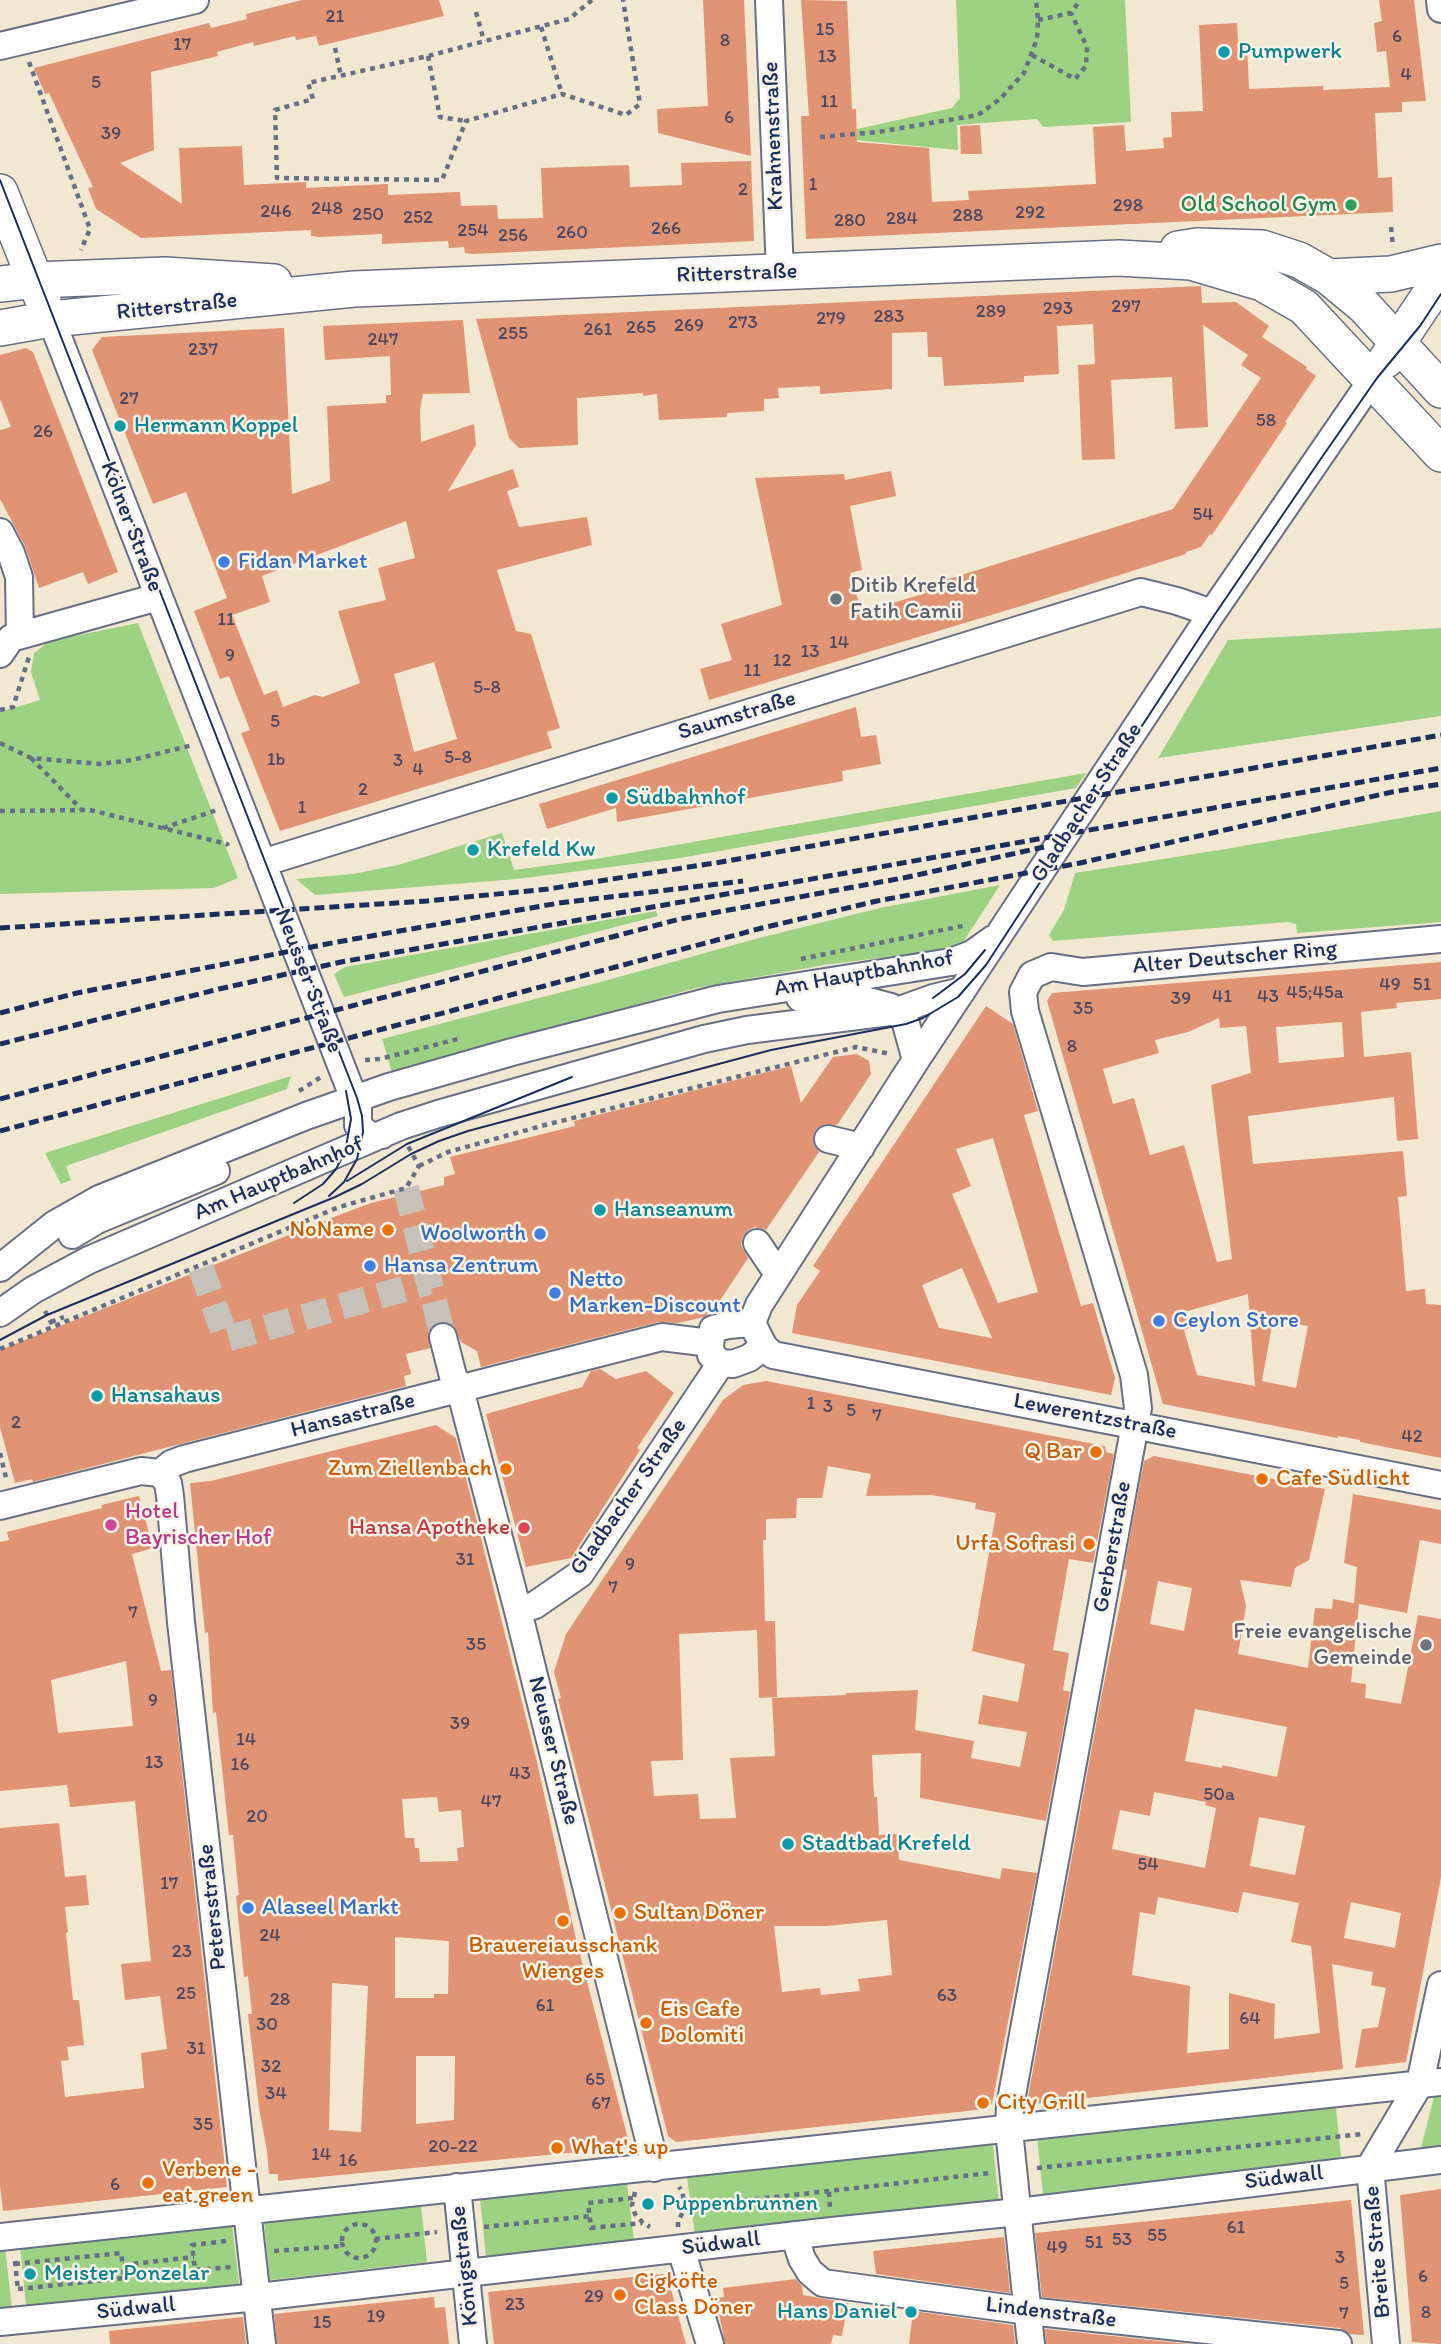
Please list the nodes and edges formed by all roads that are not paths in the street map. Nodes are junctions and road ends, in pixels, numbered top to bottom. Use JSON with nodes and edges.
{"nodes":[{"id":1,"x":195,"y":0,"type":"edge"},
{"id":2,"x":769,"y":0,"type":"edge"},
{"id":3,"x":1440,"y":0,"type":"edge"},
{"id":4,"x":1441,"y":9,"type":"edge"},
{"id":5,"x":11,"y":44,"type":"edge"},
{"id":6,"x":0,"y":192,"type":"edge"},
{"id":7,"x":1119,"y":258,"type":"junction"},
{"id":8,"x":1441,"y":262,"type":"edge"},
{"id":9,"x":780,"y":272,"type":"junction"},
{"id":10,"x":1329,"y":277,"type":"junction"},
{"id":11,"x":1441,"y":278,"type":"edge"},
{"id":12,"x":36,"y":280,"type":"junction"},
{"id":13,"x":0,"y":284,"type":"edge"},
{"id":14,"x":354,"y":289,"type":"junction"},
{"id":15,"x":51,"y":319,"type":"junction"},
{"id":16,"x":0,"y":328,"type":"edge"},
{"id":17,"x":1398,"y":342,"type":"junction"},
{"id":18,"x":1372,"y":380,"type":"junction"},
{"id":19,"x":1441,"y":390,"type":"edge"},
{"id":20,"x":1441,"y":454,"type":"edge"},
{"id":21,"x":0,"y":533,"type":"edge"},
{"id":22,"x":158,"y":597,"type":"junction"},
{"id":23,"x":1212,"y":613,"type":"junction"},
{"id":24,"x":12,"y":640,"type":"edge"},
{"id":25,"x":262,"y":863,"type":"junction"},
{"id":26,"x":1003,"y":931,"type":"junction"},
{"id":27,"x":1441,"y":939,"type":"edge"},
{"id":28,"x":1032,"y":975,"type":"joint"},
{"id":29,"x":962,"y":991,"type":"junction"},
{"id":30,"x":718,"y":999,"type":"junction"},
{"id":31,"x":897,"y":1011,"type":"junction"},
{"id":32,"x":916,"y":1059,"type":"junction"},
{"id":33,"x":354,"y":1100,"type":"junction"},
{"id":34,"x":382,"y":1135,"type":"junction"},
{"id":35,"x":828,"y":1139,"type":"dead end"},
{"id":36,"x":861,"y":1147,"type":"junction"},
{"id":37,"x":328,"y":1159,"type":"junction"},
{"id":38,"x":757,"y":1244,"type":"dead end"},
{"id":39,"x":0,"y":1268,"type":"edge"},
{"id":40,"x":778,"y":1274,"type":"junction"},
{"id":41,"x":0,"y":1282,"type":"edge"},
{"id":42,"x":0,"y":1313,"type":"edge"},
{"id":43,"x":758,"y":1336,"type":"junction"},
{"id":44,"x":443,"y":1337,"type":"tunnel mouth"},
{"id":45,"x":715,"y":1353,"type":"junction"},
{"id":46,"x":460,"y":1389,"type":"junction"},
{"id":47,"x":1136,"y":1425,"type":"junction"},
{"id":48,"x":160,"y":1473,"type":"junction"},
{"id":49,"x":1441,"y":1485,"type":"edge"},
{"id":50,"x":0,"y":1506,"type":"edge"},
{"id":51,"x":518,"y":1611,"type":"junction"},
{"id":52,"x":1441,"y":1985,"type":"edge"},
{"id":53,"x":1431,"y":2083,"type":"edge"},
{"id":54,"x":1009,"y":2130,"type":"junction"},
{"id":55,"x":1441,"y":2160,"type":"edge"},
{"id":56,"x":1370,"y":2167,"type":"junction"},
{"id":57,"x":656,"y":2179,"type":"junction"},
{"id":58,"x":457,"y":2187,"type":"junction"},
{"id":59,"x":247,"y":2210,"type":"junction"},
{"id":60,"x":1018,"y":2212,"type":"junction"},
{"id":61,"x":794,"y":2235,"type":"junction"},
{"id":62,"x":6,"y":2236,"type":"edge"},
{"id":63,"x":676,"y":2238,"type":"junction"},
{"id":64,"x":466,"y":2273,"type":"junction"},
{"id":65,"x":258,"y":2297,"type":"junction"},
{"id":66,"x":1028,"y":2311,"type":"junction"},
{"id":67,"x":11,"y":2321,"type":"edge"},
{"id":68,"x":262,"y":2344,"type":"edge"},
{"id":69,"x":473,"y":2344,"type":"edge"},
{"id":70,"x":710,"y":2344,"type":"edge"},
{"id":71,"x":1031,"y":2344,"type":"edge"},
{"id":72,"x":1338,"y":2344,"type":"edge"},
{"id":73,"x":1386,"y":2344,"type":"edge"}],
"edges":[{"from":1,"to":5,"type":"street"},
{"from":2,"to":9,"type":"street","name":"Krahnenstraße"},
{"from":3,"to":4,"type":"street"},
{"from":6,"to":12,"type":"main road","name":"Kölner Straße"},
{"from":7,"to":9,"type":"main road","name":"Ritterstraße"},
{"from":7,"to":10,"type":"main road","name":"Ritterstraße"},
{"from":7,"to":18,"type":"main road","name":"Ritterstraße"},
{"from":8,"to":10,"type":"main road"},
{"from":9,"to":14,"type":"main road","name":"Ritterstraße"},
{"from":10,"to":17,"type":"main road","name":"Ritterstraße"},
{"from":11,"to":17,"type":"main road","name":"Gladbacher Straße"},
{"from":12,"to":13,"type":"main road","name":"Ritterstraße"},
{"from":12,"to":14,"type":"main road","name":"Ritterstraße"},
{"from":12,"to":15,"type":"main road","name":"Kölner Straße"},
{"from":14,"to":15,"type":"main road","name":"Ritterstraße"},
{"from":15,"to":16,"type":"main road","name":"Ritterstraße"},
{"from":15,"to":22,"type":"street","name":"Kölner Straße"},
{"from":17,"to":18,"type":"main road","name":"Gladbacher Straße"},
{"from":17,"to":19,"type":"main road","name":"Ritterstraße"},
{"from":18,"to":20,"type":"main road","name":"Ritterstraße"},
{"from":18,"to":23,"type":"street","name":"Gladbacher Straße"},
{"from":21,"to":24,"type":"street"},
{"from":22,"to":24,"type":"street"},
{"from":22,"to":25,"type":"street","name":"Kölner Straße"},
{"from":23,"to":25,"type":"street","name":"Saumstraße"},
{"from":23,"to":26,"type":"street","name":"Gladbacher Straße"},
{"from":25,"to":33,"type":"street","name":"Neusser Straße"},
{"from":26,"to":29,"type":"street","name":"Gladbacher Straße"},
{"from":26,"to":30,"type":"street","name":"Am Hauptbahnhof"},
{"from":27,"to":28,"type":"street","name":"Alter Deutscher Ring"},
{"from":28,"to":47,"type":"street","name":"Gerberstraße"},
{"from":29,"to":31,"type":"street","name":"Am Hauptbahnhof"},
{"from":29,"to":32,"type":"street","name":"Gladbacher Straße"},
{"from":30,"to":31,"type":"street","name":"Am Hauptbahnhof"},
{"from":30,"to":33,"type":"street","name":"Am Hauptbahnhof"},
{"from":31,"to":32,"type":"street","name":"Am Hauptbahnhof"},
{"from":31,"to":34,"type":"street","name":"Am Hauptbahnhof"},
{"from":32,"to":36,"type":"street","name":"Gladbacher Straße"},
{"from":33,"to":34,"type":"street","name":"Neusser Straße"},
{"from":33,"to":37,"type":"street"},
{"from":33,"to":39,"type":"street","name":"Am Hauptbahnhof"},
{"from":33,"to":41,"type":"street","name":"Am Hauptbahnhof"},
{"from":34,"to":37,"type":"street","name":"Am Hauptbahnhof"},
{"from":35,"to":36,"type":"street"},
{"from":36,"to":40,"type":"street","name":"Gladbacher Straße"},
{"from":37,"to":42,"type":"street","name":"Am Hauptbahnhof"},
{"from":38,"to":40,"type":"street"},
{"from":40,"to":43,"type":"street","name":"Gladbacher Straße"},
{"from":43,"to":45,"type":"street"},
{"from":43,"to":45,"type":"street","name":"Gladbacher Straße"},
{"from":43,"to":47,"type":"street","name":"Lewerentzstraße"},
{"from":44,"to":46,"type":"street","name":"Neusser Straße"},
{"from":45,"to":46,"type":"street","name":"Hansastraße"},
{"from":45,"to":51,"type":"street","name":"Gladbacher Straße"},
{"from":46,"to":48,"type":"street","name":"Hansastraße"},
{"from":46,"to":51,"type":"street","name":"Neusser Straße"},
{"from":47,"to":49,"type":"street","name":"Lewerentzstraße"},
{"from":47,"to":54,"type":"street","name":"Gerberstraße"},
{"from":48,"to":50,"type":"street","name":"Hansastraße"},
{"from":48,"to":59,"type":"street","name":"Petersstraße"},
{"from":51,"to":57,"type":"street","name":"Neusser Straße"},
{"from":52,"to":53,"type":"street","name":"Breite Straße"},
{"from":53,"to":54,"type":"street"},
{"from":53,"to":56,"type":"street","name":"Breite Straße"},
{"from":54,"to":57,"type":"street"},
{"from":54,"to":60,"type":"street","name":"Gerberstraße"},
{"from":55,"to":56,"type":"street","name":"Südwall"},
{"from":56,"to":60,"type":"street","name":"Südwall"},
{"from":56,"to":73,"type":"street","name":"Breite Straße"},
{"from":57,"to":58,"type":"street"},
{"from":58,"to":59,"type":"street"},
{"from":58,"to":64,"type":"street","name":"Königstraße"},
{"from":59,"to":62,"type":"street"},
{"from":59,"to":65,"type":"street","name":"Petersstraße"},
{"from":60,"to":61,"type":"street","name":"Südwall"},
{"from":60,"to":66,"type":"street","name":"Gerberstraße"},
{"from":61,"to":63,"type":"street","name":"Südwall"},
{"from":61,"to":66,"type":"street","name":"Lindenstraße"},
{"from":63,"to":64,"type":"street","name":"Südwall"},
{"from":63,"to":70,"type":"street"},
{"from":64,"to":65,"type":"street","name":"Südwall"},
{"from":64,"to":69,"type":"street","name":"Königstraße"},
{"from":65,"to":67,"type":"street","name":"Südwall"},
{"from":65,"to":68,"type":"street","name":"Petersstraße"},
{"from":66,"to":71,"type":"street","name":"Gerberstraße"},
{"from":66,"to":72,"type":"street","name":"Lindenstraße"}]}
